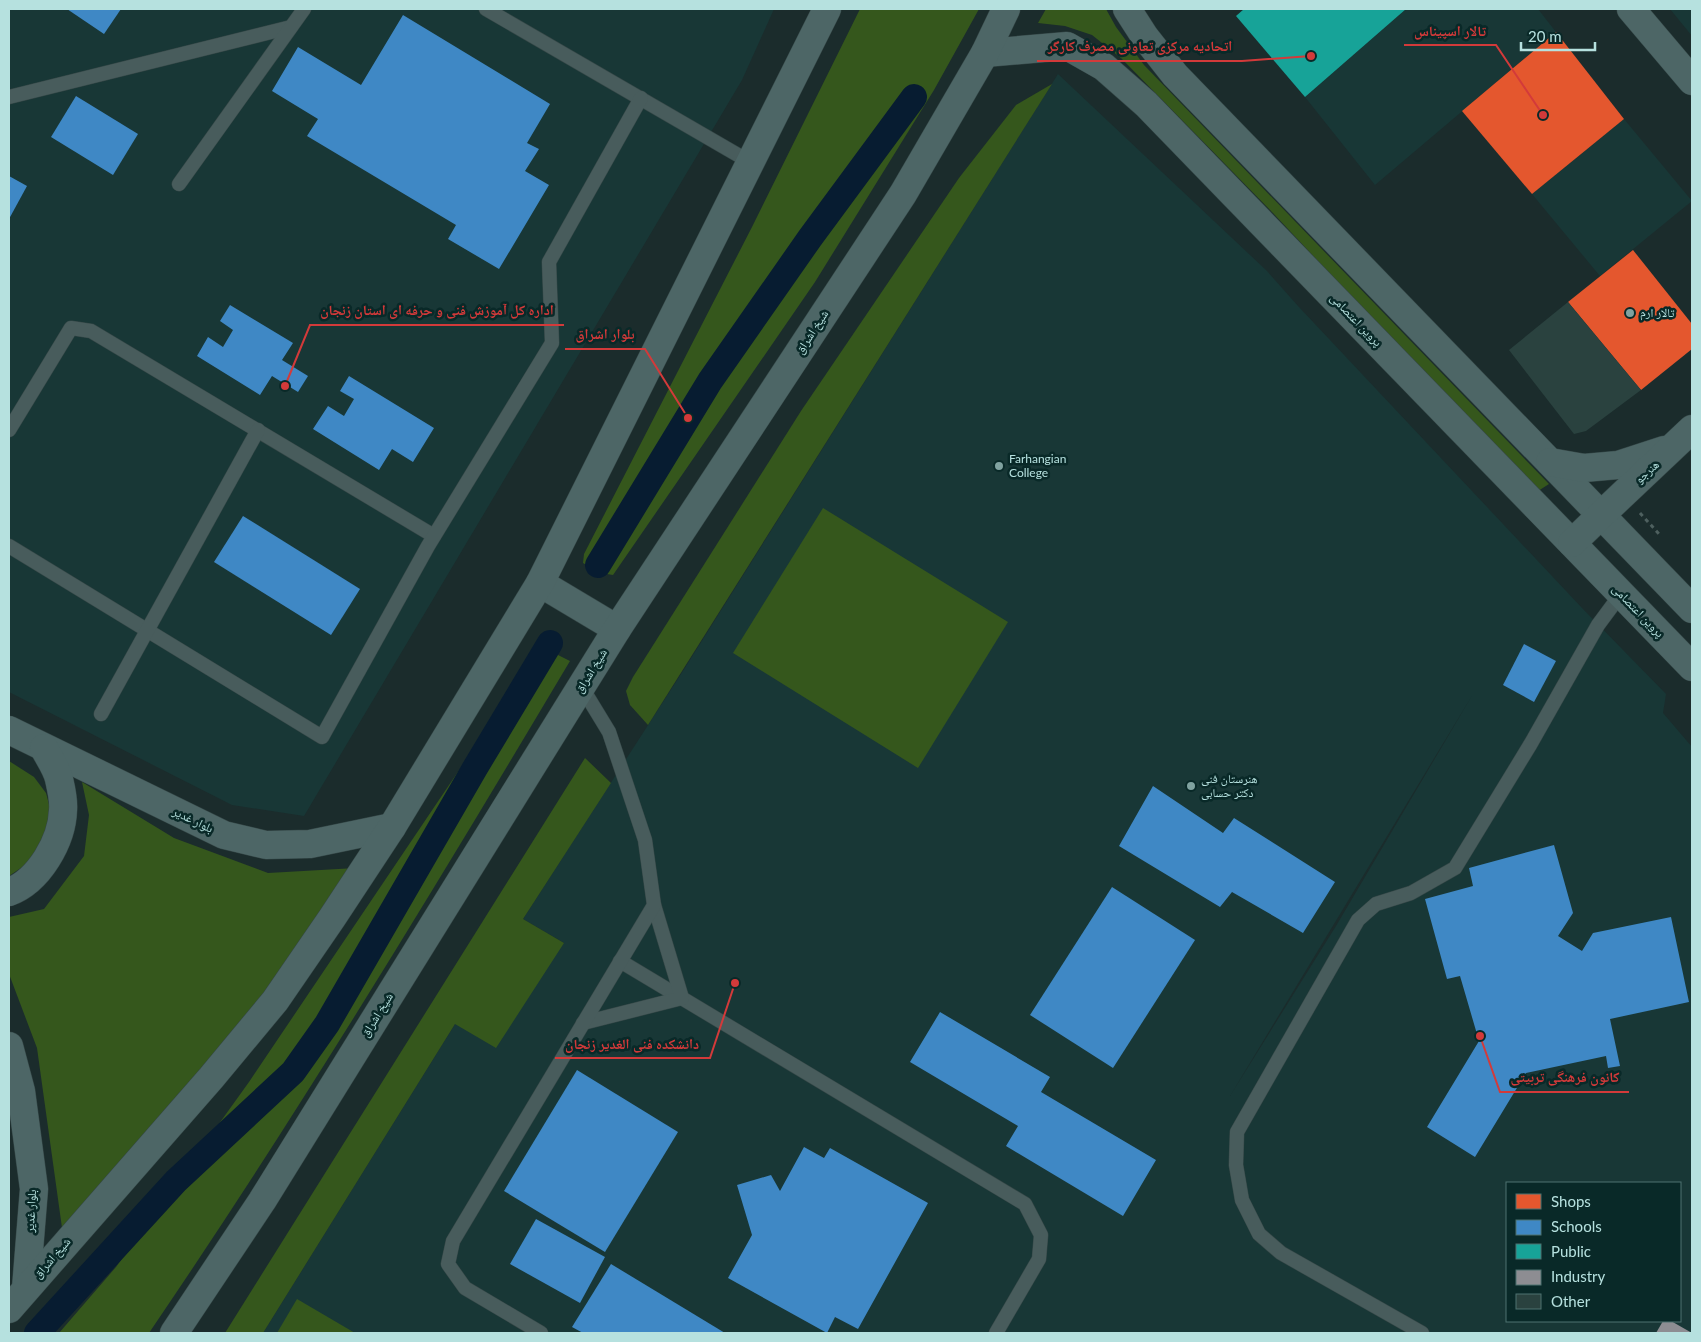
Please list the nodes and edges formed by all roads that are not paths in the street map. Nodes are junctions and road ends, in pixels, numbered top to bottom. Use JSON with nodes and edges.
{"nodes":[{"id":1,"x":304,"y":9,"type":"edge"},
{"id":2,"x":486,"y":9,"type":"edge"},
{"id":3,"x":827,"y":9,"type":"edge"},
{"id":4,"x":1006,"y":9,"type":"edge"},
{"id":5,"x":1127,"y":9,"type":"edge"},
{"id":6,"x":1631,"y":9,"type":"edge"},
{"id":7,"x":291,"y":27,"type":"junction"},
{"id":8,"x":985,"y":53,"type":"junction"},
{"id":9,"x":1692,"y":80,"type":"edge"},
{"id":10,"x":9,"y":97,"type":"edge"},
{"id":11,"x":641,"y":98,"type":"junction"},
{"id":12,"x":750,"y":162,"type":"junction"},
{"id":13,"x":180,"y":184,"type":"dead end"},
{"id":14,"x":9,"y":430,"type":"edge"},
{"id":15,"x":258,"y":430,"type":"junction"},
{"id":16,"x":1683,"y":438,"type":"edge"},
{"id":17,"x":1550,"y":462,"type":"junction"},
{"id":18,"x":1601,"y":515,"type":"junction"},
{"id":19,"x":434,"y":536,"type":"junction"},
{"id":20,"x":1572,"y":543,"type":"junction"},
{"id":21,"x":9,"y":546,"type":"edge"},
{"id":22,"x":540,"y":583,"type":"junction"},
{"id":23,"x":1622,"y":594,"type":"junction"},
{"id":24,"x":1692,"y":609,"type":"edge"},
{"id":25,"x":617,"y":629,"type":"junction"},
{"id":26,"x":147,"y":630,"type":"junction"},
{"id":27,"x":1689,"y":657,"type":"edge"},
{"id":28,"x":581,"y":686,"type":"junction"},
{"id":29,"x":101,"y":714,"type":"dead end"},
{"id":30,"x":9,"y":730,"type":"edge"},
{"id":31,"x":44,"y":748,"type":"junction"},
{"id":32,"x":392,"y":827,"type":"junction"},
{"id":33,"x":9,"y":892,"type":"edge"},
{"id":34,"x":654,"y":905,"type":"junction"},
{"id":35,"x":620,"y":961,"type":"junction"},
{"id":36,"x":682,"y":998,"type":"junction"},
{"id":37,"x":583,"y":1023,"type":"junction"},
{"id":38,"x":9,"y":1046,"type":"edge"},
{"id":39,"x":26,"y":1288,"type":"junction"},
{"id":40,"x":9,"y":1309,"type":"edge"},
{"id":41,"x":174,"y":1333,"type":"edge"},
{"id":42,"x":541,"y":1333,"type":"edge"},
{"id":43,"x":996,"y":1333,"type":"edge"},
{"id":44,"x":1422,"y":1333,"type":"edge"}],
"edges":[{"from":1,"to":7,"type":"lane"},
{"from":2,"to":11,"type":"lane"},
{"from":3,"to":12,"type":"main road","name":"شیخ اشراق"},
{"from":4,"to":8,"type":"main road","name":"شیخ اشراق"},
{"from":5,"to":17,"type":"main road"},
{"from":6,"to":9,"type":"main road"},
{"from":7,"to":10,"type":"lane"},
{"from":7,"to":13,"type":"lane"},
{"from":8,"to":20,"type":"main road","name":"پروین اعتصامی"},
{"from":8,"to":25,"type":"main road","name":"شیخ اشراق"},
{"from":11,"to":12,"type":"lane"},
{"from":11,"to":19,"type":"lane"},
{"from":12,"to":22,"type":"main road","name":"شیخ اشراق"},
{"from":14,"to":15,"type":"lane"},
{"from":15,"to":19,"type":"lane"},
{"from":15,"to":26,"type":"lane"},
{"from":16,"to":17,"type":"main road"},
{"from":16,"to":18,"type":"main road","name":"هنرجو"},
{"from":17,"to":18,"type":"main road"},
{"from":18,"to":20,"type":"main road","name":"هنرجو"},
{"from":18,"to":24,"type":"main road"},
{"from":19,"to":26,"type":"lane"},
{"from":20,"to":23,"type":"main road","name":"پروین اعتصامی"},
{"from":21,"to":26,"type":"lane"},
{"from":22,"to":25,"type":"main road"},
{"from":22,"to":32,"type":"main road","name":"شیخ اشراق"},
{"from":23,"to":27,"type":"main road","name":"پروین اعتصامی"},
{"from":23,"to":44,"type":"lane"},
{"from":25,"to":28,"type":"main road","name":"شیخ اشراق"},
{"from":26,"to":29,"type":"lane"},
{"from":28,"to":34,"type":"lane"},
{"from":28,"to":41,"type":"main road","name":"شیخ اشراق"},
{"from":30,"to":31,"type":"main road","name":"بلوار غدیر"},
{"from":31,"to":32,"type":"main road","name":"بلوار غدیر"},
{"from":31,"to":33,"type":"main road"},
{"from":32,"to":39,"type":"main road","name":"شیخ اشراق"},
{"from":34,"to":35,"type":"lane"},
{"from":34,"to":36,"type":"lane"},
{"from":35,"to":36,"type":"lane"},
{"from":35,"to":37,"type":"lane"},
{"from":36,"to":37,"type":"lane"},
{"from":36,"to":43,"type":"lane"},
{"from":37,"to":42,"type":"lane"},
{"from":38,"to":39,"type":"main road","name":"بلوار غدیر"},
{"from":39,"to":40,"type":"main road","name":"شیخ اشراق"}]}
